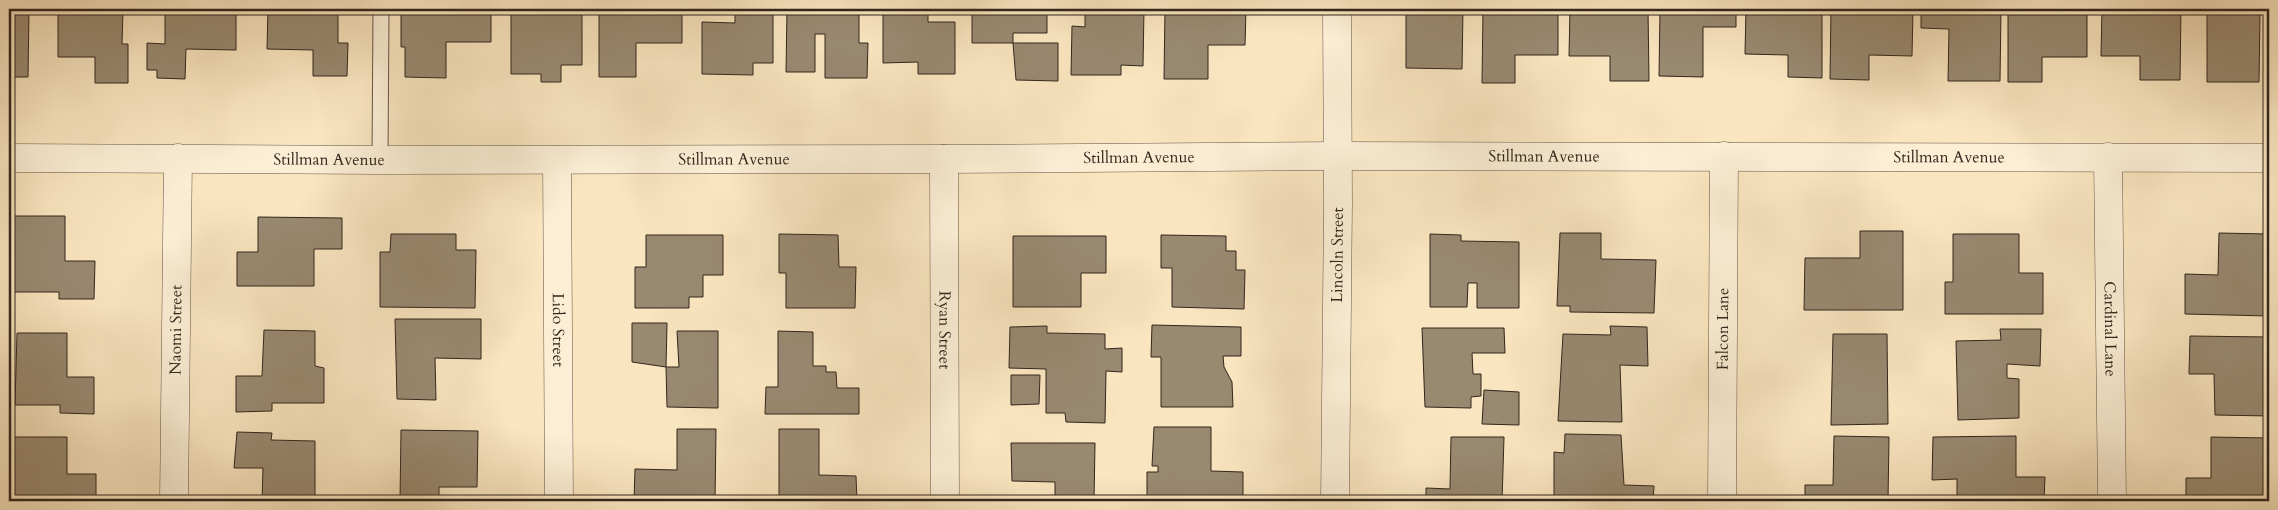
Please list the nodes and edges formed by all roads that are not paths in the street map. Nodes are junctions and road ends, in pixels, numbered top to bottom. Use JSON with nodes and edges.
{"nodes":[{"id":1,"x":381,"y":9,"type":"edge"},
{"id":2,"x":1337,"y":9,"type":"edge"},
{"id":3,"x":1338,"y":156,"type":"junction"},
{"id":4,"x":1724,"y":156,"type":"junction"},
{"id":5,"x":2108,"y":157,"type":"junction"},
{"id":6,"x":9,"y":158,"type":"edge"},
{"id":7,"x":178,"y":158,"type":"junction"},
{"id":8,"x":2269,"y":158,"type":"edge"},
{"id":9,"x":944,"y":159,"type":"junction"},
{"id":10,"x":380,"y":160,"type":"junction"},
{"id":11,"x":557,"y":160,"type":"junction"},
{"id":12,"x":174,"y":501,"type":"edge"},
{"id":13,"x":559,"y":501,"type":"edge"},
{"id":14,"x":945,"y":501,"type":"edge"},
{"id":15,"x":1335,"y":501,"type":"edge"},
{"id":16,"x":1722,"y":501,"type":"edge"},
{"id":17,"x":2112,"y":501,"type":"edge"}],
"edges":[{"from":1,"to":10,"type":"lane"},
{"from":2,"to":3,"type":"street","name":"Lincoln Street"},
{"from":3,"to":4,"type":"street","name":"Stillman Avenue"},
{"from":3,"to":9,"type":"street","name":"Stillman Avenue"},
{"from":3,"to":15,"type":"street","name":"Lincoln Street"},
{"from":4,"to":5,"type":"street","name":"Stillman Avenue"},
{"from":4,"to":16,"type":"street","name":"Falcon Lane"},
{"from":5,"to":8,"type":"street","name":"Stillman Avenue"},
{"from":5,"to":17,"type":"street","name":"Cardinal Lane"},
{"from":6,"to":7,"type":"street","name":"Stillman Avenue"},
{"from":7,"to":10,"type":"street","name":"Stillman Avenue"},
{"from":7,"to":12,"type":"street","name":"Naomi Street"},
{"from":9,"to":11,"type":"street","name":"Stillman Avenue"},
{"from":9,"to":14,"type":"street","name":"Ryan Street"},
{"from":10,"to":11,"type":"street","name":"Stillman Avenue"},
{"from":11,"to":13,"type":"street","name":"Lido Street"}]}
